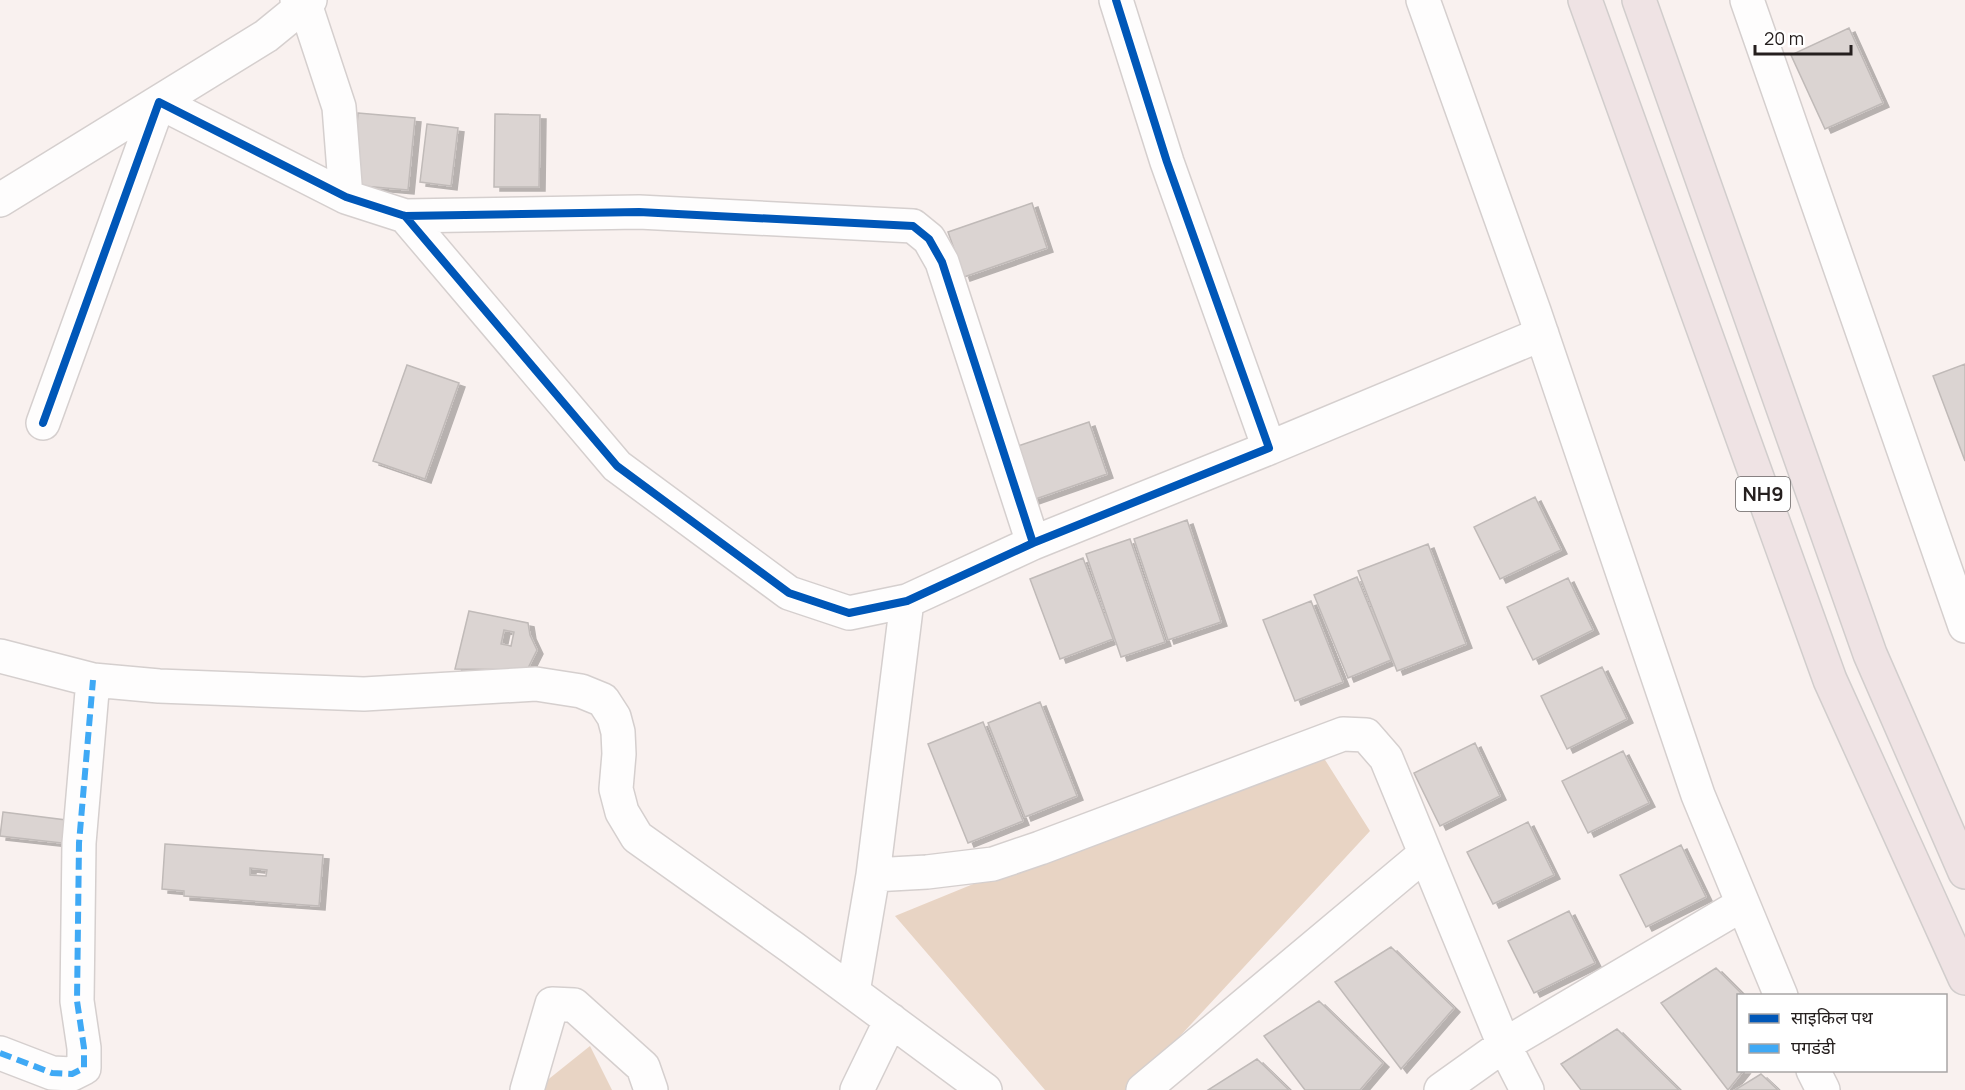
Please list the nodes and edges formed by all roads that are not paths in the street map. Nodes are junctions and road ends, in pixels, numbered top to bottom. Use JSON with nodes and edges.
{"nodes":[{"id":1,"x":1116,"y":0,"type":"edge"},
{"id":2,"x":1423,"y":0,"type":"edge"},
{"id":3,"x":1585,"y":0,"type":"edge"},
{"id":4,"x":1639,"y":0,"type":"edge"},
{"id":5,"x":1747,"y":0,"type":"edge"},
{"id":6,"x":304,"y":1,"type":"edge"},
{"id":7,"x":159,"y":102,"type":"junction"},
{"id":8,"x":346,"y":196,"type":"junction"},
{"id":9,"x":0,"y":200,"type":"edge"},
{"id":10,"x":405,"y":216,"type":"junction"},
{"id":11,"x":1542,"y":334,"type":"junction"},
{"id":12,"x":43,"y":423,"type":"dead end"},
{"id":13,"x":1269,"y":448,"type":"junction"},
{"id":14,"x":1033,"y":543,"type":"junction"},
{"id":15,"x":907,"y":601,"type":"junction"},
{"id":16,"x":1965,"y":626,"type":"edge"},
{"id":17,"x":0,"y":656,"type":"edge"},
{"id":18,"x":93,"y":680,"type":"junction"},
{"id":19,"x":1425,"y":854,"type":"junction"},
{"id":20,"x":1965,"y":872,"type":"edge"},
{"id":21,"x":873,"y":875,"type":"junction"},
{"id":22,"x":1743,"y":904,"type":"junction"},
{"id":23,"x":1965,"y":978,"type":"edge"},
{"id":24,"x":853,"y":992,"type":"junction"},
{"id":25,"x":1780,"y":994,"type":"edge"},
{"id":26,"x":891,"y":1020,"type":"junction"},
{"id":27,"x":1504,"y":1045,"type":"junction"},
{"id":28,"x":0,"y":1053,"type":"edge"},
{"id":29,"x":1814,"y":1072,"type":"edge"},
{"id":30,"x":527,"y":1090,"type":"edge"},
{"id":31,"x":651,"y":1090,"type":"edge"},
{"id":32,"x":857,"y":1090,"type":"edge"},
{"id":33,"x":985,"y":1090,"type":"edge"},
{"id":34,"x":1143,"y":1090,"type":"edge"},
{"id":35,"x":1441,"y":1090,"type":"edge"},
{"id":36,"x":1527,"y":1090,"type":"edge"},
{"id":37,"x":1823,"y":1090,"type":"edge"}],
"edges":[{"from":1,"to":13,"type":"street"},
{"from":2,"to":11,"type":"street"},
{"from":3,"to":23,"type":"highway","number":"NH9"},
{"from":4,"to":20,"type":"highway","number":"NH9"},
{"from":5,"to":16,"type":"street"},
{"from":6,"to":7,"type":"street"},
{"from":6,"to":8,"type":"street"},
{"from":7,"to":8,"type":"street"},
{"from":7,"to":9,"type":"street"},
{"from":7,"to":12,"type":"street"},
{"from":8,"to":10,"type":"street"},
{"from":10,"to":14,"type":"street"},
{"from":10,"to":15,"type":"street"},
{"from":11,"to":13,"type":"street"},
{"from":11,"to":22,"type":"street"},
{"from":13,"to":14,"type":"street"},
{"from":14,"to":15,"type":"street"},
{"from":15,"to":21,"type":"street"},
{"from":17,"to":18,"type":"street"},
{"from":18,"to":24,"type":"street"},
{"from":18,"to":28,"type":"street"},
{"from":19,"to":21,"type":"street"},
{"from":19,"to":27,"type":"street"},
{"from":19,"to":34,"type":"street"},
{"from":21,"to":24,"type":"street"},
{"from":22,"to":25,"type":"street"},
{"from":22,"to":27,"type":"street"},
{"from":24,"to":26,"type":"street"},
{"from":26,"to":32,"type":"street"},
{"from":26,"to":33,"type":"street"},
{"from":27,"to":35,"type":"street"},
{"from":27,"to":36,"type":"street"},
{"from":29,"to":37,"type":"street"},
{"from":30,"to":31,"type":"street"}]}
